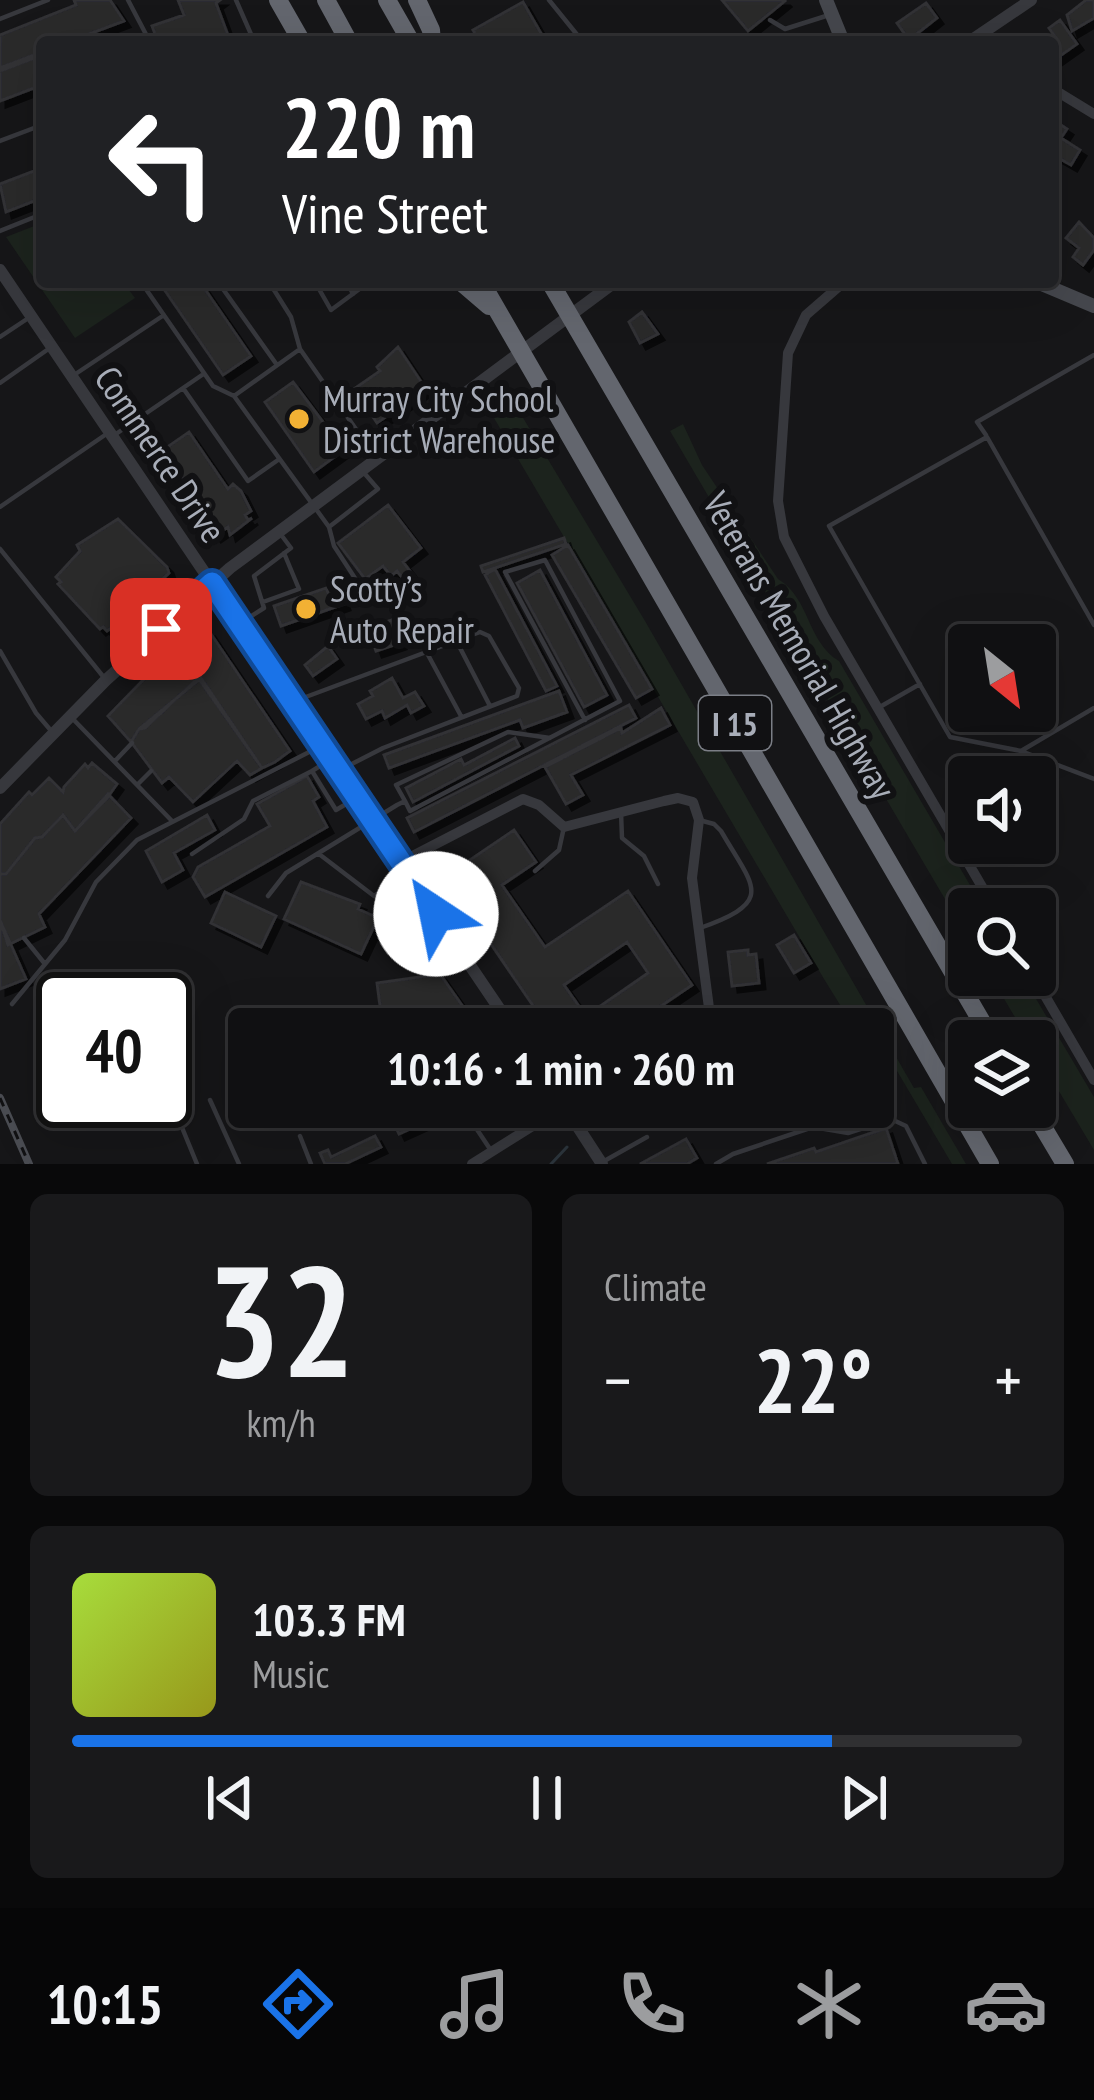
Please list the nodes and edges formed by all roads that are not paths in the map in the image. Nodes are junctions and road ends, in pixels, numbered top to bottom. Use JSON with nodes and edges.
{"nodes":[{"id":1,"x":47,"y":0,"type":"edge"},
{"id":2,"x":128,"y":0,"type":"edge"},
{"id":3,"x":236,"y":0,"type":"edge"},
{"id":4,"x":278,"y":0,"type":"edge"},
{"id":5,"x":326,"y":0,"type":"edge"},
{"id":6,"x":387,"y":0,"type":"edge"},
{"id":7,"x":417,"y":0,"type":"edge"},
{"id":8,"x":549,"y":0,"type":"edge"},
{"id":9,"x":1031,"y":0,"type":"edge"},
{"id":10,"x":828,"y":7,"type":"edge"},
{"id":11,"x":0,"y":19,"type":"edge"},
{"id":12,"x":770,"y":20,"type":"dead end"},
{"id":13,"x":148,"y":36,"type":"edge"},
{"id":14,"x":252,"y":36,"type":"edge"},
{"id":15,"x":299,"y":36,"type":"edge"},
{"id":16,"x":346,"y":36,"type":"edge"},
{"id":17,"x":408,"y":36,"type":"edge"},
{"id":18,"x":432,"y":36,"type":"edge"},
{"id":19,"x":578,"y":36,"type":"edge"},
{"id":20,"x":840,"y":36,"type":"edge"},
{"id":21,"x":983,"y":36,"type":"edge"},
{"id":22,"x":1059,"y":92,"type":"edge"},
{"id":23,"x":1094,"y":114,"type":"edge"},
{"id":24,"x":36,"y":127,"type":"edge"},
{"id":25,"x":0,"y":141,"type":"edge"},
{"id":26,"x":36,"y":216,"type":"edge"},
{"id":27,"x":0,"y":231,"type":"edge"},
{"id":28,"x":0,"y":270,"type":"edge"},
{"id":29,"x":145,"y":288,"type":"edge"},
{"id":30,"x":222,"y":288,"type":"edge"},
{"id":31,"x":272,"y":288,"type":"edge"},
{"id":32,"x":318,"y":288,"type":"edge"},
{"id":33,"x":350,"y":288,"type":"edge"},
{"id":34,"x":361,"y":288,"type":"edge"},
{"id":35,"x":468,"y":288,"type":"edge"},
{"id":36,"x":484,"y":288,"type":"edge"},
{"id":37,"x":554,"y":288,"type":"edge"},
{"id":38,"x":608,"y":288,"type":"edge"},
{"id":39,"x":837,"y":288,"type":"edge"},
{"id":40,"x":1051,"y":288,"type":"edge"},
{"id":41,"x":353,"y":294,"type":"junction"},
{"id":42,"x":1094,"y":306,"type":"edge"},
{"id":43,"x":164,"y":315,"type":"junction"},
{"id":44,"x":500,"y":315,"type":"junction"},
{"id":45,"x":32,"y":316,"type":"junction"},
{"id":46,"x":0,"y":337,"type":"edge"},
{"id":47,"x":52,"y":346,"type":"junction"},
{"id":48,"x":300,"y":349,"type":"junction"},
{"id":49,"x":1094,"y":355,"type":"edge"},
{"id":50,"x":277,"y":364,"type":"junction"},
{"id":51,"x":204,"y":374,"type":"junction"},
{"id":52,"x":72,"y":376,"type":"junction"},
{"id":53,"x":0,"y":382,"type":"edge"},
{"id":54,"x":183,"y":388,"type":"junction"},
{"id":55,"x":234,"y":396,"type":"junction"},
{"id":56,"x":111,"y":434,"type":"junction"},
{"id":57,"x":987,"y":437,"type":"junction"},
{"id":58,"x":376,"y":458,"type":"junction"},
{"id":59,"x":278,"y":460,"type":"junction"},
{"id":60,"x":362,"y":470,"type":"junction"},
{"id":61,"x":0,"y":507,"type":"edge"},
{"id":62,"x":312,"y":507,"type":"junction"},
{"id":63,"x":329,"y":527,"type":"junction"},
{"id":64,"x":279,"y":531,"type":"junction"},
{"id":65,"x":0,"y":549,"type":"edge"},
{"id":66,"x":284,"y":553,"type":"junction"},
{"id":67,"x":387,"y":582,"type":"dead end"},
{"id":68,"x":212,"y":583,"type":"junction"},
{"id":69,"x":262,"y":602,"type":"junction"},
{"id":70,"x":239,"y":623,"type":"junction"},
{"id":71,"x":1094,"y":626,"type":"edge"},
{"id":72,"x":457,"y":640,"type":"junction"},
{"id":73,"x":0,"y":651,"type":"edge"},
{"id":74,"x":426,"y":651,"type":"junction"},
{"id":75,"x":106,"y":680,"type":"junction"},
{"id":76,"x":920,"y":684,"type":"junction"},
{"id":77,"x":292,"y":703,"type":"junction"},
{"id":78,"x":490,"y":706,"type":"junction"},
{"id":79,"x":878,"y":708,"type":"junction"},
{"id":80,"x":1094,"y":709,"type":"edge"},
{"id":81,"x":70,"y":716,"type":"junction"},
{"id":82,"x":461,"y":716,"type":"junction"},
{"id":83,"x":585,"y":720,"type":"junction"},
{"id":84,"x":53,"y":733,"type":"junction"},
{"id":85,"x":550,"y":738,"type":"junction"},
{"id":86,"x":132,"y":743,"type":"dead end"},
{"id":87,"x":322,"y":746,"type":"junction"},
{"id":88,"x":1021,"y":751,"type":"junction"},
{"id":89,"x":114,"y":762,"type":"junction"},
{"id":90,"x":336,"y":764,"type":"junction"},
{"id":91,"x":152,"y":771,"type":"dead end"},
{"id":92,"x":312,"y":771,"type":"junction"},
{"id":93,"x":1094,"y":779,"type":"edge"},
{"id":94,"x":137,"y":785,"type":"junction"},
{"id":95,"x":0,"y":788,"type":"edge"},
{"id":96,"x":358,"y":798,"type":"junction"},
{"id":97,"x":405,"y":801,"type":"junction"},
{"id":98,"x":621,"y":812,"type":"junction"},
{"id":99,"x":373,"y":820,"type":"junction"},
{"id":100,"x":699,"y":820,"type":"junction"},
{"id":101,"x":172,"y":821,"type":"junction"},
{"id":102,"x":564,"y":827,"type":"junction"},
{"id":103,"x":192,"y":854,"type":"dead end"},
{"id":104,"x":319,"y":854,"type":"junction"},
{"id":105,"x":405,"y":868,"type":"junction"},
{"id":106,"x":536,"y":871,"type":"dead end"},
{"id":107,"x":658,"y":884,"type":"dead end"},
{"id":108,"x":983,"y":888,"type":"edge"},
{"id":109,"x":268,"y":896,"type":"dead end"},
{"id":110,"x":700,"y":928,"type":"junction"},
{"id":111,"x":24,"y":938,"type":"dead end"},
{"id":112,"x":45,"y":964,"type":"junction"},
{"id":113,"x":1045,"y":996,"type":"edge"},
{"id":114,"x":12,"y":1004,"type":"dead end"},
{"id":115,"x":499,"y":1008,"type":"edge"},
{"id":116,"x":709,"y":1008,"type":"edge"},
{"id":117,"x":981,"y":1020,"type":"edge"},
{"id":118,"x":1094,"y":1079,"type":"edge"},
{"id":119,"x":211,"y":1100,"type":"dead end"},
{"id":120,"x":182,"y":1128,"type":"edge"},
{"id":121,"x":476,"y":1128,"type":"edge"},
{"id":122,"x":530,"y":1128,"type":"edge"},
{"id":123,"x":578,"y":1128,"type":"edge"},
{"id":124,"x":1044,"y":1128,"type":"edge"},
{"id":125,"x":300,"y":1136,"type":"dead end"},
{"id":126,"x":647,"y":1137,"type":"dead end"},
{"id":127,"x":492,"y":1152,"type":"junction"},
{"id":128,"x":197,"y":1164,"type":"edge"},
{"id":129,"x":239,"y":1164,"type":"edge"},
{"id":130,"x":311,"y":1164,"type":"edge"},
{"id":131,"x":472,"y":1164,"type":"edge"},
{"id":132,"x":602,"y":1164,"type":"edge"},
{"id":133,"x":716,"y":1164,"type":"edge"},
{"id":134,"x":925,"y":1164,"type":"edge"},
{"id":135,"x":990,"y":1164,"type":"edge"},
{"id":136,"x":1065,"y":1164,"type":"edge"}],
"edges":[{"from":1,"to":11,"type":"lane"},
{"from":2,"to":13,"type":"lane"},
{"from":3,"to":14,"type":"lane"},
{"from":4,"to":15,"type":"highway"},
{"from":5,"to":16,"type":"highway"},
{"from":6,"to":17,"type":"highway"},
{"from":7,"to":18,"type":"highway"},
{"from":8,"to":19,"type":"lane"},
{"from":9,"to":21,"type":"street"},
{"from":10,"to":12,"type":"lane"},
{"from":10,"to":20,"type":"main road"},
{"from":22,"to":23,"type":"street"},
{"from":24,"to":25,"type":"lane"},
{"from":26,"to":27,"type":"lane"},
{"from":28,"to":45,"type":"street","name":"Commerce Drive"},
{"from":29,"to":43,"type":"lane"},
{"from":30,"to":50,"type":"lane"},
{"from":31,"to":48,"type":"lane"},
{"from":32,"to":41,"type":"lane"},
{"from":33,"to":41,"type":"lane"},
{"from":34,"to":41,"type":"lane"},
{"from":35,"to":44,"type":"highway"},
{"from":36,"to":44,"type":"highway","number":"I 15"},
{"from":37,"to":117,"type":"highway","name":"Veterans Memorial Highway","number":"I 15"},
{"from":38,"to":58,"type":"street"},
{"from":39,"to":79,"type":"street"},
{"from":40,"to":42,"type":"main road"},
{"from":43,"to":51,"type":"lane"},
{"from":43,"to":52,"type":"lane"},
{"from":44,"to":135,"type":"highway","number":"I 15"},
{"from":45,"to":46,"type":"lane"},
{"from":45,"to":47,"type":"street","name":"Commerce Drive"},
{"from":47,"to":52,"type":"street","name":"Commerce Drive"},
{"from":47,"to":53,"type":"lane"},
{"from":48,"to":50,"type":"lane"},
{"from":48,"to":58,"type":"lane"},
{"from":49,"to":57,"type":"lane"},
{"from":50,"to":55,"type":"lane"},
{"from":51,"to":54,"type":"lane"},
{"from":51,"to":55,"type":"lane"},
{"from":52,"to":56,"type":"street","name":"Commerce Drive"},
{"from":54,"to":56,"type":"lane"},
{"from":54,"to":59,"type":"lane"},
{"from":55,"to":59,"type":"lane"},
{"from":56,"to":61,"type":"lane"},
{"from":56,"to":68,"type":"street","name":"Commerce Drive"},
{"from":57,"to":71,"type":"lane"},
{"from":57,"to":76,"type":"lane"},
{"from":58,"to":60,"type":"street"},
{"from":59,"to":62,"type":"lane"},
{"from":60,"to":62,"type":"street"},
{"from":60,"to":63,"type":"lane"},
{"from":62,"to":63,"type":"lane"},
{"from":62,"to":64,"type":"street"},
{"from":63,"to":67,"type":"lane"},
{"from":64,"to":66,"type":"lane"},
{"from":64,"to":68,"type":"street"},
{"from":65,"to":75,"type":"lane"},
{"from":66,"to":69,"type":"lane"},
{"from":66,"to":69,"type":"lane"},
{"from":68,"to":70,"type":"street","name":"Commerce Drive"},
{"from":68,"to":75,"type":"street"},
{"from":69,"to":70,"type":"lane"},
{"from":70,"to":77,"type":"street","name":"Commerce Drive"},
{"from":72,"to":74,"type":"lane"},
{"from":72,"to":78,"type":"lane"},
{"from":72,"to":78,"type":"lane"},
{"from":73,"to":84,"type":"lane"},
{"from":74,"to":77,"type":"lane"},
{"from":74,"to":82,"type":"lane"},
{"from":75,"to":81,"type":"street"},
{"from":76,"to":79,"type":"lane"},
{"from":76,"to":88,"type":"lane"},
{"from":77,"to":87,"type":"street","name":"Commerce Drive"},
{"from":78,"to":82,"type":"lane"},
{"from":79,"to":108,"type":"street"},
{"from":80,"to":88,"type":"lane"},
{"from":81,"to":84,"type":"street"},
{"from":81,"to":89,"type":"lane"},
{"from":82,"to":90,"type":"lane"},
{"from":83,"to":83,"type":"lane"},
{"from":83,"to":85,"type":"lane"},
{"from":84,"to":95,"type":"street"},
{"from":85,"to":97,"type":"lane"},
{"from":85,"to":97,"type":"lane"},
{"from":86,"to":89,"type":"lane"},
{"from":87,"to":90,"type":"street","name":"Commerce Drive"},
{"from":87,"to":101,"type":"lane"},
{"from":88,"to":93,"type":"lane"},
{"from":89,"to":94,"type":"lane"},
{"from":90,"to":92,"type":"lane"},
{"from":90,"to":96,"type":"street","name":"Commerce Drive"},
{"from":91,"to":94,"type":"lane"},
{"from":92,"to":96,"type":"lane"},
{"from":92,"to":103,"type":"lane"},
{"from":94,"to":101,"type":"lane"},
{"from":96,"to":99,"type":"street","name":"Commerce Drive"},
{"from":97,"to":99,"type":"lane"},
{"from":98,"to":100,"type":"street"},
{"from":98,"to":102,"type":"street"},
{"from":98,"to":107,"type":"lane"},
{"from":99,"to":104,"type":"lane"},
{"from":99,"to":105,"type":"street","name":"Commerce Drive"},
{"from":100,"to":110,"type":"street"},
{"from":100,"to":110,"type":"lane"},
{"from":101,"to":112,"type":"lane"},
{"from":102,"to":105,"type":"street"},
{"from":102,"to":106,"type":"lane"},
{"from":104,"to":105,"type":"lane"},
{"from":104,"to":109,"type":"lane"},
{"from":105,"to":115,"type":"street","name":"Commerce Drive"},
{"from":110,"to":116,"type":"street"},
{"from":111,"to":112,"type":"lane"},
{"from":112,"to":114,"type":"lane"},
{"from":113,"to":118,"type":"street"},
{"from":119,"to":129,"type":"lane"},
{"from":120,"to":128,"type":"lane"},
{"from":121,"to":127,"type":"lane"},
{"from":122,"to":127,"type":"street"},
{"from":123,"to":132,"type":"street"},
{"from":124,"to":136,"type":"highway"},
{"from":125,"to":130,"type":"lane"},
{"from":126,"to":132,"type":"lane"},
{"from":127,"to":131,"type":"street"},
{"from":133,"to":134,"type":"lane"}]}
